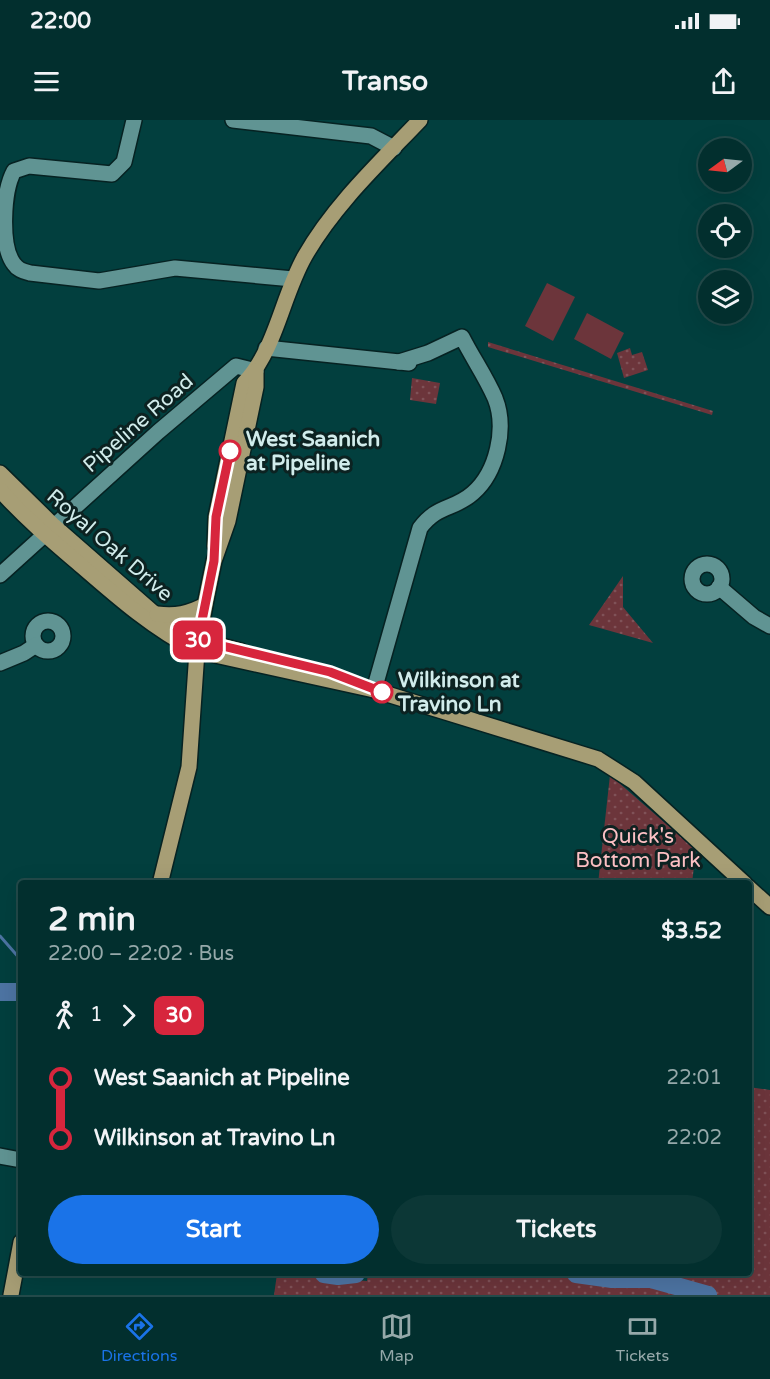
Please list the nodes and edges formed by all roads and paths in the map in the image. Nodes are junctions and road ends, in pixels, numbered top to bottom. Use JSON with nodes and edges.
{"nodes":[{"id":1,"x":134,"y":120,"type":"edge"},
{"id":2,"x":233,"y":120,"type":"edge"},
{"id":3,"x":420,"y":120,"type":"edge"},
{"id":4,"x":394,"y":147,"type":"junction"},
{"id":5,"x":293,"y":279,"type":"junction"},
{"id":6,"x":266,"y":348,"type":"junction"},
{"id":7,"x":256,"y":371,"type":"junction"},
{"id":8,"x":0,"y":473,"type":"edge"},
{"id":9,"x":0,"y":489,"type":"edge"},
{"id":10,"x":50,"y":530,"type":"junction"},
{"id":11,"x":0,"y":575,"type":"edge"},
{"id":12,"x":719,"y":587,"type":"dead end"},
{"id":13,"x":205,"y":605,"type":"junction"},
{"id":14,"x":154,"y":614,"type":"junction"},
{"id":15,"x":770,"y":626,"type":"edge"},
{"id":16,"x":36,"y":645,"type":"dead end"},
{"id":17,"x":197,"y":646,"type":"junction"},
{"id":18,"x":0,"y":663,"type":"edge"},
{"id":19,"x":373,"y":690,"type":"junction"},
{"id":20,"x":161,"y":880,"type":"edge"},
{"id":21,"x":741,"y":880,"type":"edge"},
{"id":22,"x":752,"y":891,"type":"edge"},
{"id":23,"x":770,"y":907,"type":"edge"},
{"id":24,"x":0,"y":1156,"type":"edge"},
{"id":25,"x":18,"y":1159,"type":"edge"},
{"id":26,"x":18,"y":1258,"type":"edge"},
{"id":27,"x":11,"y":1295,"type":"edge"}],
"edges":[{"from":1,"to":5,"type":"street"},
{"from":2,"to":4,"type":"street"},
{"from":3,"to":4,"type":"main road"},
{"from":4,"to":5,"type":"main road"},
{"from":5,"to":6,"type":"main road"},
{"from":6,"to":7,"type":"main road"},
{"from":6,"to":19,"type":"street"},
{"from":7,"to":10,"type":"street","name":"Pipeline Road"},
{"from":7,"to":13,"type":"main road"},
{"from":8,"to":10,"type":"main road","name":"Royal Oak Drive"},
{"from":9,"to":10,"type":"main road","name":"Royal Oak Drive"},
{"from":10,"to":11,"type":"street"},
{"from":10,"to":14,"type":"main road","name":"Royal Oak Drive"},
{"from":10,"to":17,"type":"main road","name":"Royal Oak Drive"},
{"from":12,"to":15,"type":"street"},
{"from":13,"to":14,"type":"main road"},
{"from":13,"to":17,"type":"main road"},
{"from":14,"to":17,"type":"main road","name":"Royal Oak Drive"},
{"from":16,"to":18,"type":"street"},
{"from":17,"to":19,"type":"main road"},
{"from":17,"to":20,"type":"main road"},
{"from":19,"to":21,"type":"main road"},
{"from":22,"to":23,"type":"main road"},
{"from":24,"to":25,"type":"street"},
{"from":26,"to":27,"type":"main road"}]}
